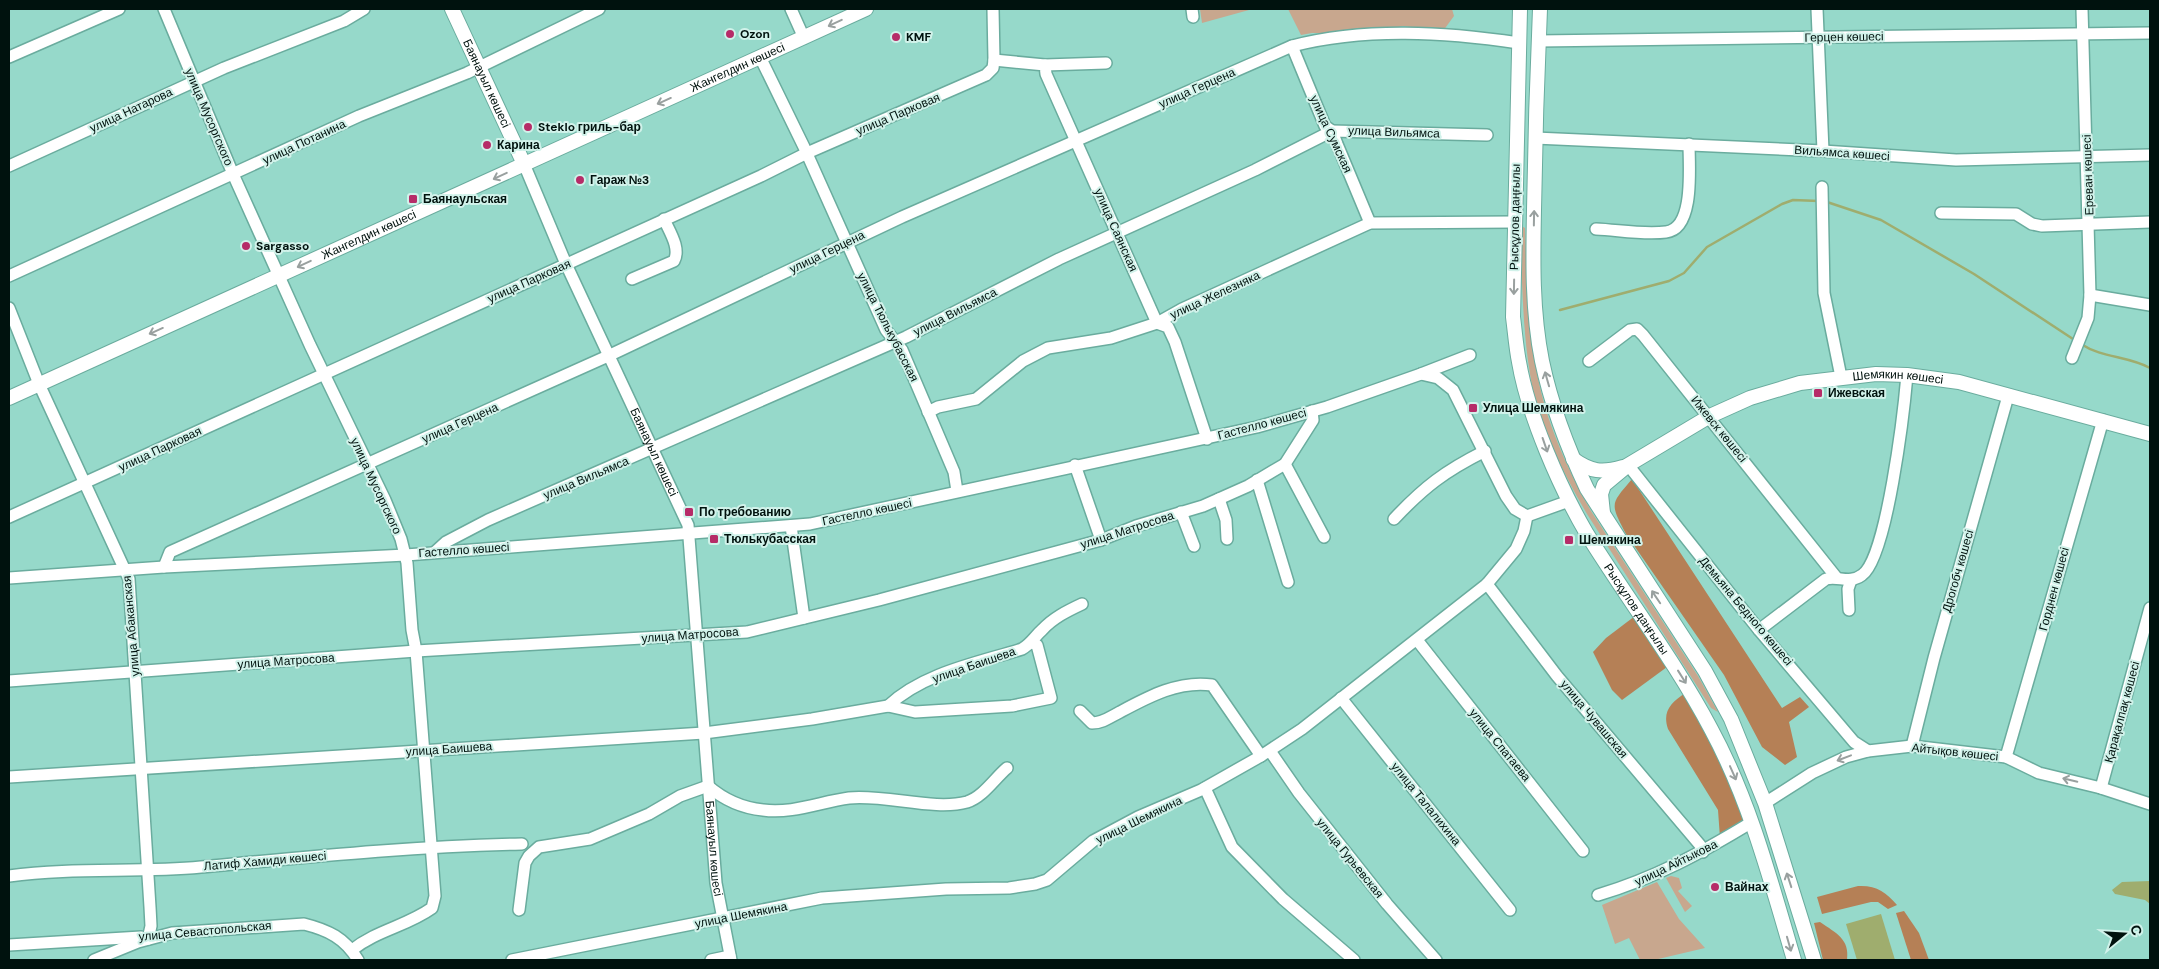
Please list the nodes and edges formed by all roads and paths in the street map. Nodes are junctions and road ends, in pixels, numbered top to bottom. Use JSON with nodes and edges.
{"nodes":[{"id":1,"x":119,"y":9,"type":"edge"},
{"id":2,"x":164,"y":9,"type":"edge"},
{"id":3,"x":364,"y":9,"type":"edge"},
{"id":4,"x":452,"y":9,"type":"edge"},
{"id":5,"x":599,"y":9,"type":"edge"},
{"id":6,"x":791,"y":9,"type":"edge"},
{"id":7,"x":866,"y":9,"type":"edge"},
{"id":8,"x":993,"y":9,"type":"edge"},
{"id":9,"x":1520,"y":9,"type":"edge"},
{"id":10,"x":1528,"y":9,"type":"edge"},
{"id":11,"x":1540,"y":9,"type":"edge"},
{"id":12,"x":1816,"y":9,"type":"edge"},
{"id":13,"x":2082,"y":9,"type":"edge"},
{"id":14,"x":2082,"y":32,"type":"junction"},
{"id":15,"x":2150,"y":33,"type":"edge"},
{"id":16,"x":804,"y":38,"type":"junction"},
{"id":17,"x":1817,"y":38,"type":"junction"},
{"id":18,"x":1538,"y":41,"type":"junction"},
{"id":19,"x":1519,"y":43,"type":"junction"},
{"id":20,"x":1292,"y":46,"type":"junction"},
{"id":21,"x":9,"y":57,"type":"edge"},
{"id":22,"x":760,"y":57,"type":"junction"},
{"id":23,"x":994,"y":60,"type":"junction"},
{"id":24,"x":1106,"y":63,"type":"dead end"},
{"id":25,"x":1045,"y":65,"type":"junction"},
{"id":26,"x":478,"y":66,"type":"junction"},
{"id":27,"x":1537,"y":69,"type":"junction"},
{"id":28,"x":194,"y":81,"type":"junction"},
{"id":29,"x":1517,"y":108,"type":"junction"},
{"id":30,"x":1332,"y":132,"type":"junction"},
{"id":31,"x":1487,"y":136,"type":"dead end"},
{"id":32,"x":1535,"y":138,"type":"junction"},
{"id":33,"x":1076,"y":141,"type":"junction"},
{"id":34,"x":1689,"y":144,"type":"junction"},
{"id":35,"x":1823,"y":151,"type":"junction"},
{"id":36,"x":807,"y":153,"type":"junction"},
{"id":37,"x":2150,"y":155,"type":"edge"},
{"id":38,"x":2087,"y":156,"type":"junction"},
{"id":39,"x":524,"y":164,"type":"junction"},
{"id":40,"x":9,"y":166,"type":"edge"},
{"id":41,"x":1534,"y":171,"type":"junction"},
{"id":42,"x":233,"y":174,"type":"junction"},
{"id":43,"x":1822,"y":191,"type":"dead end"},
{"id":44,"x":1941,"y":213,"type":"dead end"},
{"id":45,"x":664,"y":219,"type":"junction"},
{"id":46,"x":1514,"y":222,"type":"junction"},
{"id":47,"x":2150,"y":222,"type":"edge"},
{"id":48,"x":1370,"y":223,"type":"junction"},
{"id":49,"x":2089,"y":224,"type":"junction"},
{"id":50,"x":1596,"y":229,"type":"dead end"},
{"id":51,"x":1118,"y":234,"type":"junction"},
{"id":52,"x":846,"y":243,"type":"junction"},
{"id":53,"x":566,"y":264,"type":"junction"},
{"id":54,"x":280,"y":275,"type":"junction"},
{"id":55,"x":9,"y":276,"type":"edge"},
{"id":56,"x":632,"y":278,"type":"dead end"},
{"id":57,"x":2090,"y":295,"type":"junction"},
{"id":58,"x":2150,"y":304,"type":"edge"},
{"id":59,"x":9,"y":308,"type":"edge"},
{"id":60,"x":1157,"y":323,"type":"junction"},
{"id":61,"x":896,"y":342,"type":"junction"},
{"id":62,"x":2076,"y":349,"type":"dead end"},
{"id":63,"x":1470,"y":355,"type":"dead end"},
{"id":64,"x":608,"y":356,"type":"junction"},
{"id":65,"x":1589,"y":361,"type":"dead end"},
{"id":66,"x":1421,"y":374,"type":"junction"},
{"id":67,"x":325,"y":375,"type":"junction"},
{"id":68,"x":1907,"y":375,"type":"junction"},
{"id":69,"x":1841,"y":378,"type":"junction"},
{"id":70,"x":39,"y":384,"type":"junction"},
{"id":71,"x":2008,"y":396,"type":"junction"},
{"id":72,"x":9,"y":398,"type":"edge"},
{"id":73,"x":1312,"y":411,"type":"junction"},
{"id":74,"x":928,"y":412,"type":"junction"},
{"id":75,"x":1710,"y":416,"type":"junction"},
{"id":76,"x":2103,"y":420,"type":"junction"},
{"id":77,"x":2150,"y":434,"type":"edge"},
{"id":78,"x":1206,"y":439,"type":"junction"},
{"id":79,"x":653,"y":449,"type":"junction"},
{"id":80,"x":1485,"y":451,"type":"junction"},
{"id":81,"x":1573,"y":459,"type":"junction"},
{"id":82,"x":366,"y":464,"type":"junction"},
{"id":83,"x":1285,"y":464,"type":"junction"},
{"id":84,"x":1076,"y":465,"type":"junction"},
{"id":85,"x":1628,"y":465,"type":"junction"},
{"id":86,"x":1257,"y":480,"type":"junction"},
{"id":87,"x":86,"y":484,"type":"junction"},
{"id":88,"x":957,"y":492,"type":"junction"},
{"id":89,"x":1219,"y":498,"type":"junction"},
{"id":90,"x":1569,"y":501,"type":"junction"},
{"id":91,"x":1181,"y":512,"type":"junction"},
{"id":92,"x":1527,"y":516,"type":"junction"},
{"id":93,"x":1603,"y":517,"type":"junction"},
{"id":94,"x":9,"y":518,"type":"edge"},
{"id":95,"x":1394,"y":519,"type":"dead end"},
{"id":96,"x":791,"y":526,"type":"junction"},
{"id":97,"x":688,"y":535,"type":"junction"},
{"id":98,"x":1324,"y":537,"type":"dead end"},
{"id":99,"x":1228,"y":539,"type":"dead end"},
{"id":100,"x":1101,"y":540,"type":"junction"},
{"id":101,"x":1194,"y":546,"type":"dead end"},
{"id":102,"x":435,"y":552,"type":"junction"},
{"id":103,"x":406,"y":555,"type":"junction"},
{"id":104,"x":164,"y":567,"type":"junction"},
{"id":105,"x":126,"y":570,"type":"junction"},
{"id":106,"x":1836,"y":577,"type":"junction"},
{"id":107,"x":9,"y":578,"type":"edge"},
{"id":108,"x":1851,"y":580,"type":"junction"},
{"id":109,"x":1288,"y":582,"type":"dead end"},
{"id":110,"x":1487,"y":584,"type":"junction"},
{"id":111,"x":1082,"y":604,"type":"dead end"},
{"id":112,"x":2150,"y":608,"type":"edge"},
{"id":113,"x":1848,"y":610,"type":"dead end"},
{"id":114,"x":804,"y":618,"type":"junction"},
{"id":115,"x":1759,"y":630,"type":"junction"},
{"id":116,"x":696,"y":635,"type":"junction"},
{"id":117,"x":1417,"y":640,"type":"junction"},
{"id":118,"x":1032,"y":643,"type":"junction"},
{"id":119,"x":416,"y":651,"type":"junction"},
{"id":120,"x":135,"y":670,"type":"junction"},
{"id":121,"x":9,"y":681,"type":"edge"},
{"id":122,"x":1341,"y":698,"type":"junction"},
{"id":123,"x":888,"y":706,"type":"junction"},
{"id":124,"x":1080,"y":711,"type":"dead end"},
{"id":125,"x":1731,"y":719,"type":"junction"},
{"id":126,"x":1711,"y":729,"type":"junction"},
{"id":127,"x":704,"y":733,"type":"junction"},
{"id":128,"x":1912,"y":746,"type":"junction"},
{"id":129,"x":422,"y":751,"type":"junction"},
{"id":130,"x":1868,"y":751,"type":"junction"},
{"id":131,"x":1266,"y":754,"type":"junction"},
{"id":132,"x":2006,"y":757,"type":"junction"},
{"id":133,"x":1007,"y":768,"type":"dead end"},
{"id":134,"x":140,"y":770,"type":"junction"},
{"id":135,"x":9,"y":777,"type":"edge"},
{"id":136,"x":708,"y":786,"type":"junction"},
{"id":137,"x":1204,"y":788,"type":"junction"},
{"id":138,"x":2101,"y":788,"type":"junction"},
{"id":139,"x":1764,"y":802,"type":"junction"},
{"id":140,"x":2150,"y":804,"type":"edge"},
{"id":141,"x":1752,"y":822,"type":"junction"},
{"id":142,"x":522,"y":844,"type":"dead end"},
{"id":143,"x":430,"y":846,"type":"junction"},
{"id":144,"x":1583,"y":850,"type":"dead end"},
{"id":145,"x":1703,"y":852,"type":"junction"},
{"id":146,"x":147,"y":869,"type":"junction"},
{"id":147,"x":9,"y":876,"type":"edge"},
{"id":148,"x":1598,"y":895,"type":"dead end"},
{"id":149,"x":1796,"y":900,"type":"junction"},
{"id":150,"x":1777,"y":904,"type":"junction"},
{"id":151,"x":518,"y":910,"type":"dead end"},
{"id":152,"x":1510,"y":910,"type":"dead end"},
{"id":153,"x":722,"y":918,"type":"junction"},
{"id":154,"x":148,"y":939,"type":"junction"},
{"id":155,"x":9,"y":945,"type":"edge"},
{"id":156,"x":355,"y":955,"type":"edge"},
{"id":157,"x":731,"y":958,"type":"edge"},
{"id":158,"x":94,"y":960,"type":"edge"},
{"id":159,"x":512,"y":960,"type":"edge"},
{"id":160,"x":711,"y":960,"type":"edge"},
{"id":161,"x":1354,"y":960,"type":"edge"},
{"id":162,"x":1436,"y":960,"type":"edge"},
{"id":163,"x":1794,"y":960,"type":"edge"},
{"id":164,"x":1814,"y":960,"type":"edge"}],
"edges":[{"from":1,"to":21,"type":"street"},
{"from":2,"to":28,"type":"street","name":"улица Мусоргского"},
{"from":3,"to":28,"type":"street","name":"улица Натарова"},
{"from":4,"to":26,"type":"main road","name":"Баянауыл көшесі"},
{"from":5,"to":26,"type":"street","name":"улица Потанина"},
{"from":6,"to":16,"type":"street"},
{"from":7,"to":16,"type":"main road","name":"Жангелдин көшесі","one_way":true},
{"from":8,"to":23,"type":"street"},
{"from":9,"to":19,"type":"main road","name":"Рысқұлов даңғылы"},
{"from":10,"to":27,"type":"main road"},
{"from":11,"to":18,"type":"main road","name":"Рысқұлов даңғылы"},
{"from":12,"to":17,"type":"street"},
{"from":13,"to":14,"type":"street","name":"Ереван көшесі"},
{"from":14,"to":15,"type":"street","name":"Герцен көшесі"},
{"from":14,"to":17,"type":"street","name":"Герцен көшесі"},
{"from":14,"to":38,"type":"street","name":"Ереван көшесі"},
{"from":16,"to":22,"type":"main road","name":"Жангелдин көшесі"},
{"from":17,"to":18,"type":"street","name":"Герцен көшесі"},
{"from":17,"to":35,"type":"street"},
{"from":18,"to":27,"type":"main road","name":"Рысқұлов даңғылы"},
{"from":19,"to":20,"type":"street","name":"улица Герцена"},
{"from":19,"to":29,"type":"main road","name":"Рысқұлов даңғылы"},
{"from":20,"to":30,"type":"street","name":"улица Сумская"},
{"from":20,"to":33,"type":"street","name":"улица Герцена"},
{"from":22,"to":36,"type":"street","name":"улица Тюлькубасская"},
{"from":22,"to":39,"type":"main road","name":"Жангелдин көшесі","one_way":true},
{"from":23,"to":25,"type":"street"},
{"from":23,"to":36,"type":"street","name":"улица Парковая"},
{"from":24,"to":25,"type":"street"},
{"from":25,"to":33,"type":"street","name":"улица Саянская"},
{"from":26,"to":39,"type":"main road","name":"Баянауыл көшесі"},
{"from":26,"to":42,"type":"street","name":"улица Потанина"},
{"from":27,"to":32,"type":"main road","name":"Рысқұлов даңғылы"},
{"from":28,"to":40,"type":"street","name":"улица Натарова"},
{"from":28,"to":42,"type":"street","name":"улица Мусоргского"},
{"from":29,"to":41,"type":"main road"},
{"from":29,"to":46,"type":"main road","name":"Рысқұлов даңғылы"},
{"from":30,"to":31,"type":"street","name":"улица Вильямса"},
{"from":30,"to":48,"type":"street","name":"улица Сумская"},
{"from":30,"to":51,"type":"street","name":"улица Вильямса"},
{"from":32,"to":34,"type":"street","name":"Вильямса көшесі"},
{"from":32,"to":41,"type":"main road","name":"Рысқұлов даңғылы"},
{"from":33,"to":51,"type":"street","name":"улица Саянская"},
{"from":33,"to":52,"type":"street","name":"улица Герцена"},
{"from":34,"to":35,"type":"street","name":"Вильямса көшесі"},
{"from":34,"to":50,"type":"street"},
{"from":35,"to":38,"type":"street","name":"Вильямса көшесі"},
{"from":36,"to":45,"type":"street","name":"улица Парковая"},
{"from":36,"to":52,"type":"street","name":"улица Тюлькубасская"},
{"from":37,"to":38,"type":"street","name":"Вильямса көшесі"},
{"from":38,"to":49,"type":"street","name":"Ереван көшесі"},
{"from":39,"to":53,"type":"street","name":"Баянауыл көшесі"},
{"from":39,"to":54,"type":"main road","name":"Жангелдин көшесі","one_way":true},
{"from":81,"to":41,"type":"main road","name":"Рысқұлов даңғылы","one_way":true},
{"from":42,"to":54,"type":"street","name":"улица Мусоргского"},
{"from":42,"to":55,"type":"street","name":"улица Потанина"},
{"from":43,"to":69,"type":"street"},
{"from":44,"to":49,"type":"street"},
{"from":45,"to":53,"type":"street","name":"улица Парковая"},
{"from":45,"to":56,"type":"street"},
{"from":46,"to":48,"type":"street","name":"улица Железняка"},
{"from":46,"to":90,"type":"main road","name":"Рысқұлов даңғылы","one_way":true},
{"from":47,"to":49,"type":"street"},
{"from":48,"to":60,"type":"street","name":"улица Железняка"},
{"from":49,"to":57,"type":"street","name":"Ереван көшесі"},
{"from":51,"to":60,"type":"street","name":"улица Саянская"},
{"from":51,"to":61,"type":"street","name":"улица Вильямса"},
{"from":52,"to":61,"type":"street","name":"улица Тюлькубасская"},
{"from":52,"to":64,"type":"street","name":"улица Герцена"},
{"from":53,"to":64,"type":"street","name":"Баянауыл көшесі"},
{"from":53,"to":67,"type":"street","name":"улица Парковая"},
{"from":54,"to":67,"type":"street","name":"улица Мусоргского"},
{"from":54,"to":70,"type":"main road","name":"Жангелдин көшесі","one_way":true},
{"from":57,"to":58,"type":"street"},
{"from":57,"to":62,"type":"street","name":"Ереван көшесі"},
{"from":59,"to":70,"type":"street","name":"улица Абаканская"},
{"from":60,"to":74,"type":"street","name":"улица Железняка"},
{"from":60,"to":78,"type":"street","name":"улица Саянская"},
{"from":61,"to":74,"type":"street","name":"улица Тюлькубасская"},
{"from":61,"to":79,"type":"street","name":"улица Вильямса"},
{"from":63,"to":66,"type":"street","name":"Гастелло көшесі"},
{"from":64,"to":79,"type":"street","name":"Баянауыл көшесі"},
{"from":64,"to":82,"type":"street","name":"улица Герцена"},
{"from":65,"to":75,"type":"street","name":"Ижевск көшесі"},
{"from":66,"to":73,"type":"street","name":"Гастелло көшесі"},
{"from":66,"to":80,"type":"street"},
{"from":67,"to":82,"type":"street","name":"улица Мусоргского"},
{"from":67,"to":87,"type":"street","name":"улица Парковая"},
{"from":68,"to":69,"type":"main road","name":"Шемякин көшесі"},
{"from":68,"to":71,"type":"main road","name":"Шемякин көшесі"},
{"from":68,"to":108,"type":"street"},
{"from":69,"to":75,"type":"main road","name":"Шемякин көшесі"},
{"from":70,"to":72,"type":"main road","name":"Жангелдин көшесі"},
{"from":70,"to":87,"type":"street","name":"улица Абаканская"},
{"from":71,"to":76,"type":"main road","name":"Шемякин көшесі"},
{"from":71,"to":128,"type":"street","name":"Дрогобч көшесі"},
{"from":73,"to":78,"type":"street","name":"Гастелло көшесі"},
{"from":73,"to":83,"type":"street","name":"улица Матросова"},
{"from":74,"to":88,"type":"street","name":"улица Тюлькубасская"},
{"from":75,"to":85,"type":"main road","name":"Шемякин көшесі"},
{"from":75,"to":106,"type":"street","name":"Ижевск көшесі"},
{"from":76,"to":77,"type":"main road","name":"Шемякин көшесі"},
{"from":76,"to":132,"type":"street","name":"Горднен көшесі"},
{"from":78,"to":84,"type":"street","name":"Гастелло көшесі"},
{"from":79,"to":97,"type":"street","name":"Баянауыл көшесі"},
{"from":79,"to":102,"type":"street","name":"улица Вильямса"},
{"from":80,"to":92,"type":"street"},
{"from":80,"to":95,"type":"street"},
{"from":81,"to":85,"type":"main road","name":"Шемякин көшесі"},
{"from":81,"to":93,"type":"main road","name":"Рысқұлов даңғылы"},
{"from":82,"to":103,"type":"street","name":"улица Мусоргского"},
{"from":82,"to":104,"type":"street","name":"улица Герцена"},
{"from":83,"to":86,"type":"street","name":"улица Матросова"},
{"from":83,"to":98,"type":"street"},
{"from":84,"to":88,"type":"street","name":"Гастелло көшесі"},
{"from":84,"to":100,"type":"street"},
{"from":85,"to":93,"type":"main road","name":"Шемякин көшесі"},
{"from":85,"to":115,"type":"street","name":"Демьяна Бедного көшесі"},
{"from":86,"to":89,"type":"street","name":"улица Матросова"},
{"from":86,"to":109,"type":"street"},
{"from":87,"to":94,"type":"street","name":"улица Парковая"},
{"from":87,"to":105,"type":"street","name":"улица Абаканская"},
{"from":88,"to":96,"type":"street","name":"Гастелло көшесі"},
{"from":89,"to":91,"type":"street","name":"улица Матросова"},
{"from":89,"to":99,"type":"street"},
{"from":90,"to":92,"type":"street"},
{"from":90,"to":126,"type":"main road","name":"Рысқұлов даңғылы","one_way":true},
{"from":91,"to":100,"type":"street","name":"улица Матросова"},
{"from":91,"to":101,"type":"street"},
{"from":92,"to":110,"type":"street","name":"улица Шемякина"},
{"from":125,"to":93,"type":"main road","name":"Рысқұлов даңғылы","one_way":true},
{"from":96,"to":97,"type":"street","name":"Гастелло көшесі"},
{"from":96,"to":114,"type":"street"},
{"from":97,"to":102,"type":"street","name":"Гастелло көшесі"},
{"from":97,"to":116,"type":"street","name":"Баянауыл көшесі"},
{"from":100,"to":114,"type":"street","name":"улица Матросова"},
{"from":102,"to":103,"type":"street","name":"Гастелло көшесі"},
{"from":103,"to":104,"type":"street","name":"Гастелло көшесі"},
{"from":103,"to":119,"type":"street","name":"улица Мусоргского"},
{"from":104,"to":105,"type":"street","name":"Гастелло көшесі"},
{"from":105,"to":107,"type":"street","name":"Гастелло көшесі"},
{"from":105,"to":120,"type":"street","name":"улица Абаканская"},
{"from":106,"to":108,"type":"street"},
{"from":106,"to":115,"type":"street"},
{"from":108,"to":113,"type":"street"},
{"from":110,"to":117,"type":"street","name":"улица Шемякина"},
{"from":110,"to":145,"type":"street","name":"улица Чувашская"},
{"from":111,"to":118,"type":"street","name":"улица Баишева"},
{"from":112,"to":138,"type":"street","name":"Қарақалпақ көшесі"},
{"from":114,"to":116,"type":"street","name":"улица Матросова"},
{"from":115,"to":130,"type":"street","name":"Демьяна Бедного көшесі"},
{"from":116,"to":119,"type":"street","name":"улица Матросова"},
{"from":116,"to":127,"type":"street","name":"Баянауыл көшесі"},
{"from":117,"to":122,"type":"street","name":"улица Шемякина"},
{"from":117,"to":144,"type":"street","name":"улица Спатаева"},
{"from":118,"to":123,"type":"street","name":"улица Баишева"},
{"from":118,"to":123,"type":"street","name":"улица Баишева"},
{"from":119,"to":120,"type":"street","name":"улица Матросова"},
{"from":119,"to":129,"type":"street","name":"улица Мусоргского"},
{"from":120,"to":121,"type":"street","name":"улица Матросова"},
{"from":120,"to":134,"type":"street","name":"улица Абаканская"},
{"from":122,"to":131,"type":"street","name":"улица Шемякина"},
{"from":122,"to":152,"type":"street","name":"улица Талалихина"},
{"from":123,"to":127,"type":"street","name":"улица Баишева"},
{"from":124,"to":131,"type":"street","name":"улица Гурьевская"},
{"from":125,"to":126,"type":"main road"},
{"from":125,"to":139,"type":"main road","name":"Рысқұлов даңғылы"},
{"from":126,"to":141,"type":"main road","name":"Рысқұлов даңғылы","one_way":true},
{"from":127,"to":129,"type":"street","name":"улица Баишева"},
{"from":127,"to":136,"type":"street","name":"Баянауыл көшесі"},
{"from":128,"to":130,"type":"street","name":"Айтықов көшесі"},
{"from":128,"to":132,"type":"street","name":"Айтықов көшесі"},
{"from":129,"to":134,"type":"street","name":"улица Баишева"},
{"from":129,"to":143,"type":"street","name":"улица Мусоргского"},
{"from":130,"to":139,"type":"street","name":"Айтықов көшесі","one_way":true},
{"from":131,"to":137,"type":"street","name":"улица Шемякина"},
{"from":131,"to":162,"type":"street","name":"улица Гурьевская"},
{"from":138,"to":132,"type":"street","name":"Айтықов көшесі","one_way":true},
{"from":133,"to":136,"type":"street"},
{"from":134,"to":135,"type":"street","name":"улица Баишева"},
{"from":134,"to":146,"type":"street","name":"улица Абаканская"},
{"from":136,"to":151,"type":"street"},
{"from":136,"to":153,"type":"street","name":"Баянауыл көшесі"},
{"from":137,"to":153,"type":"street","name":"улица Шемякина"},
{"from":137,"to":161,"type":"street"},
{"from":138,"to":140,"type":"street","name":"Айтықов көшесі"},
{"from":149,"to":139,"type":"main road","name":"Рысқұлов даңғылы","one_way":true},
{"from":141,"to":145,"type":"street","name":"улица Айтыкова"},
{"from":141,"to":150,"type":"main road","name":"Рысқұлов даңғылы"},
{"from":142,"to":143,"type":"street","name":"Латиф Хамиди көшесі"},
{"from":143,"to":146,"type":"street","name":"Латиф Хамиди көшесі"},
{"from":143,"to":156,"type":"street","name":"улица Мусоргского"},
{"from":145,"to":148,"type":"street","name":"улица Айтыкова"},
{"from":146,"to":147,"type":"street","name":"Латиф Хамиди көшесі"},
{"from":146,"to":154,"type":"street","name":"улица Абаканская"},
{"from":149,"to":150,"type":"main road"},
{"from":149,"to":164,"type":"main road","name":"Рысқұлов даңғылы"},
{"from":150,"to":163,"type":"main road","name":"Рысқұлов даңғылы","one_way":true},
{"from":153,"to":157,"type":"street","name":"Баянауыл көшесі"},
{"from":153,"to":159,"type":"street","name":"улица Шемякина"},
{"from":154,"to":155,"type":"street","name":"улица Севастопольская"},
{"from":154,"to":156,"type":"street","name":"улица Севастопольская"},
{"from":154,"to":158,"type":"street"},
{"from":157,"to":160,"type":"street"}]}
